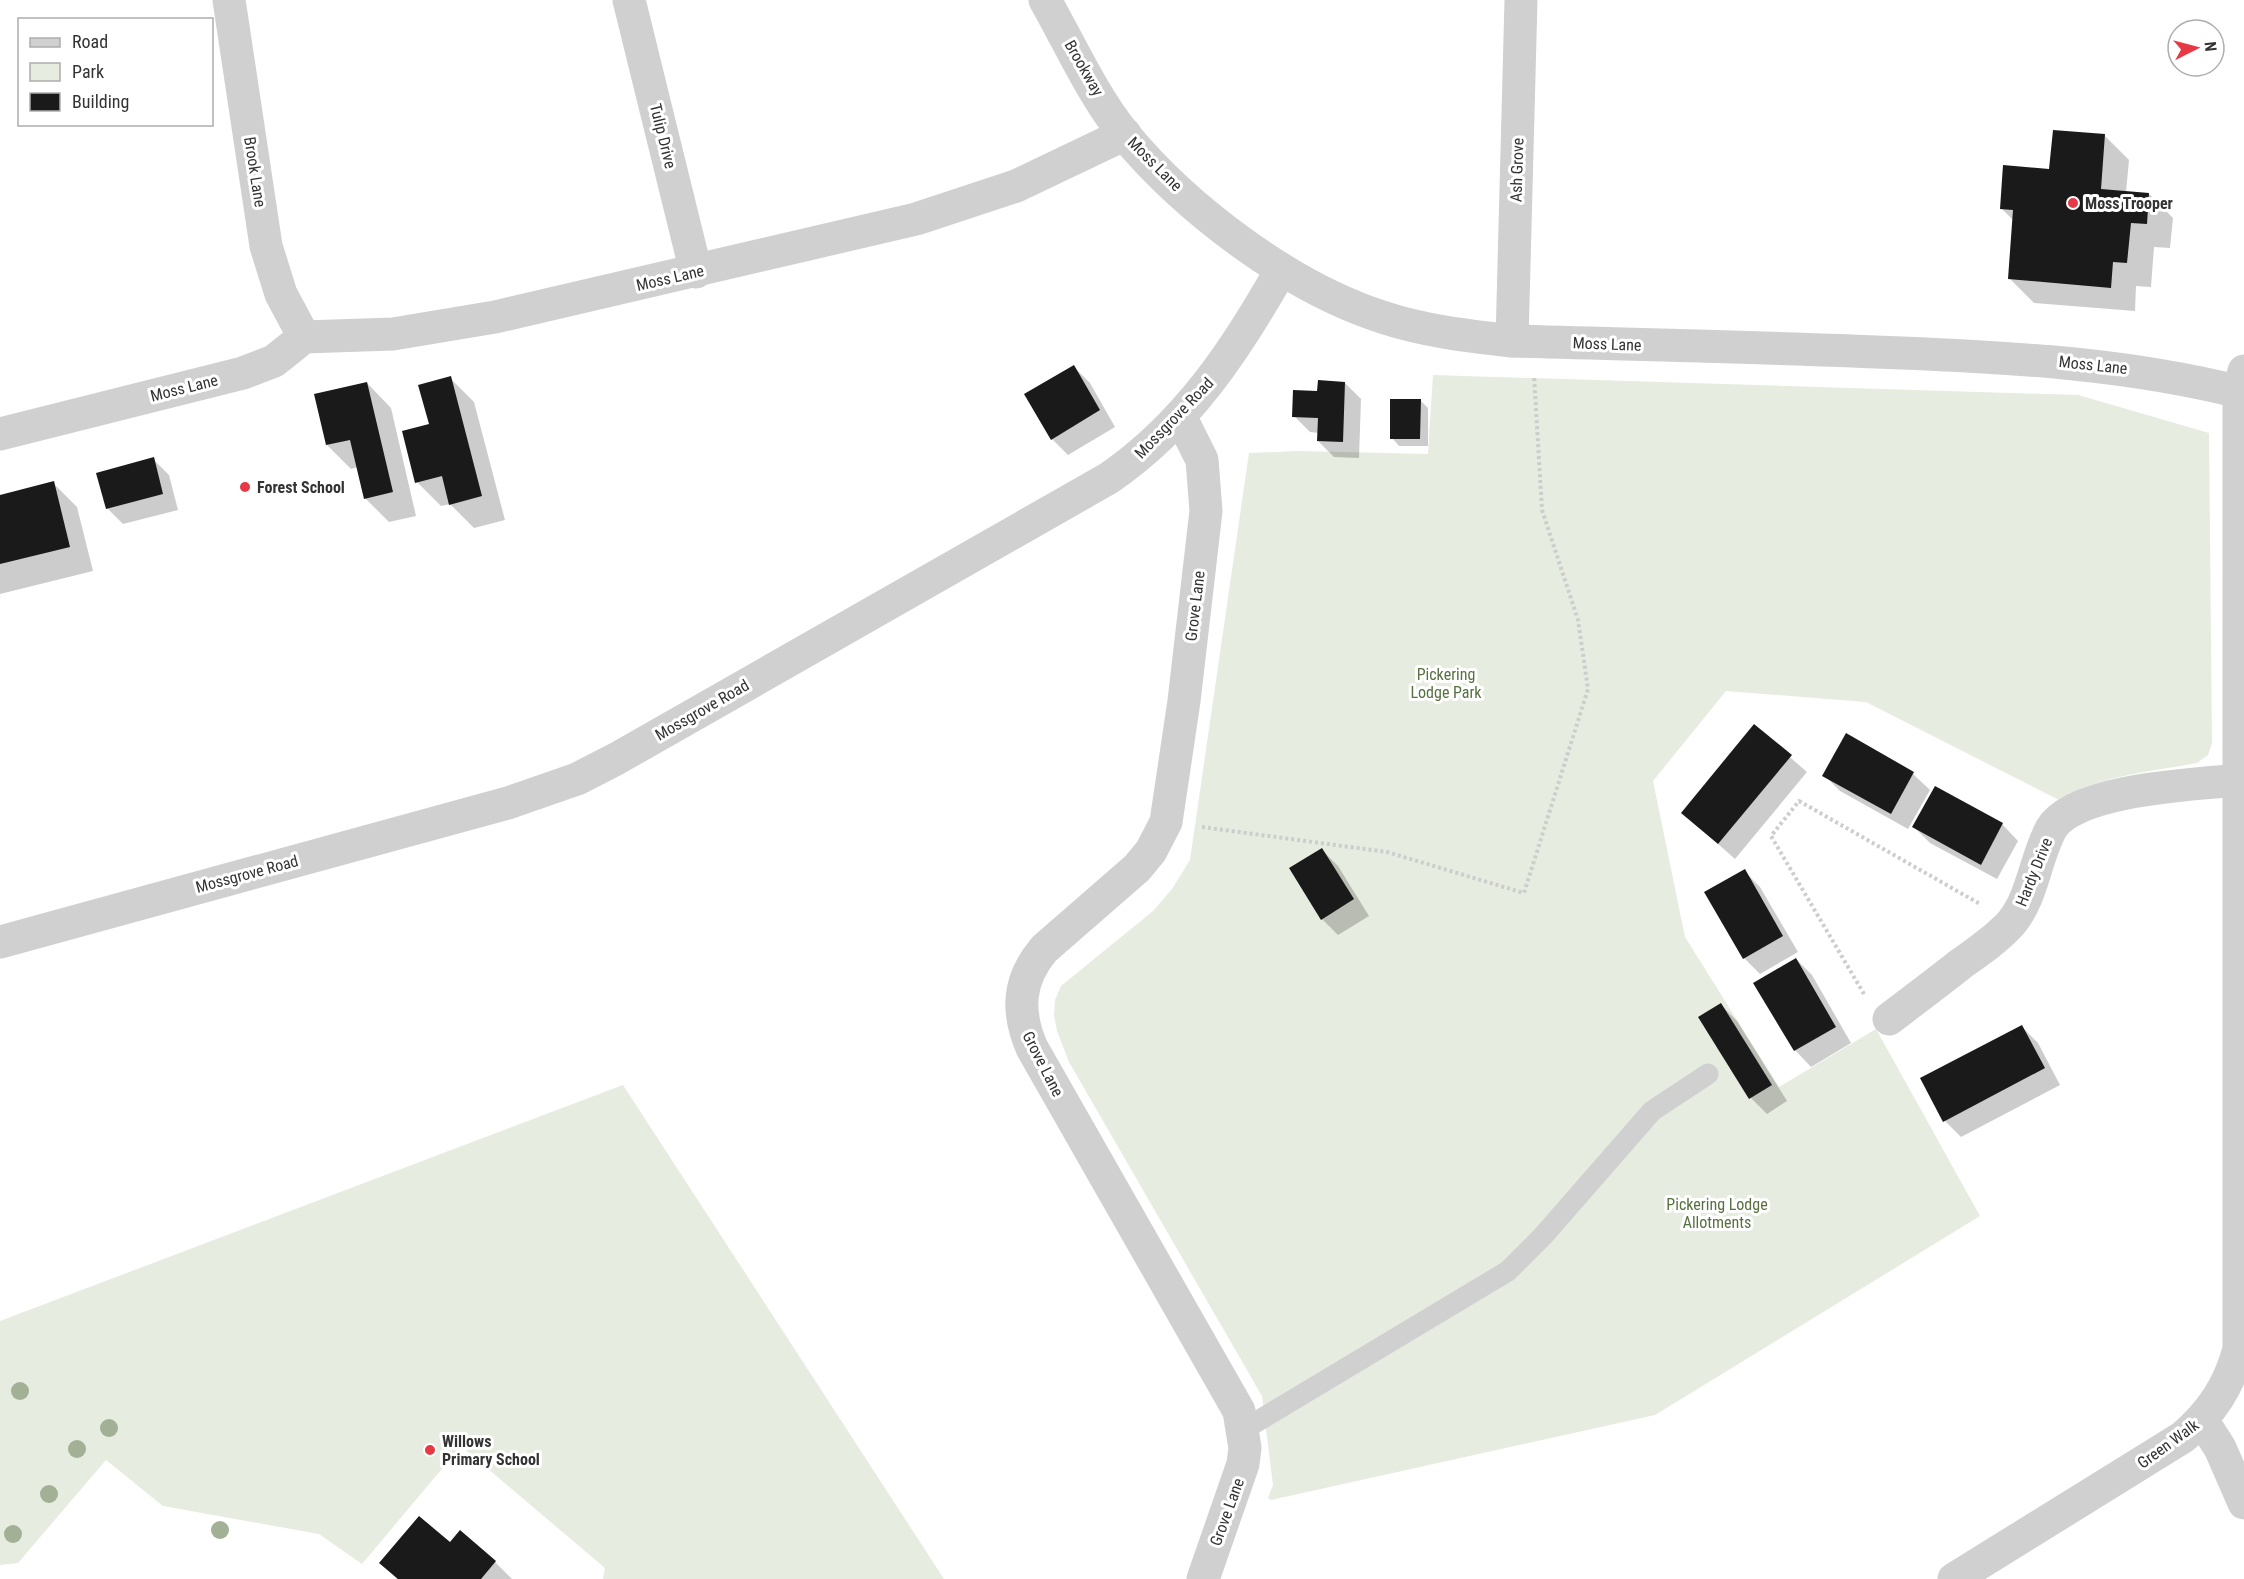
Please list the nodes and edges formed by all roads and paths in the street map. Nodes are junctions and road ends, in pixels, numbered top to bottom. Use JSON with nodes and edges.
{"nodes":[{"id":1,"x":230,"y":0,"type":"edge"},
{"id":2,"x":629,"y":0,"type":"edge"},
{"id":3,"x":1046,"y":0,"type":"edge"},
{"id":4,"x":1521,"y":0,"type":"edge"},
{"id":5,"x":1125,"y":134,"type":"junction"},
{"id":6,"x":1281,"y":270,"type":"junction"},
{"id":7,"x":696,"y":272,"type":"junction"},
{"id":8,"x":304,"y":337,"type":"junction"},
{"id":9,"x":1523,"y":341,"type":"junction"},
{"id":10,"x":2242,"y":385,"type":"edge"},
{"id":11,"x":1180,"y":416,"type":"junction"},
{"id":12,"x":0,"y":434,"type":"edge"},
{"id":13,"x":2241,"y":780,"type":"junction"},
{"id":14,"x":1166,"y":822,"type":"junction"},
{"id":15,"x":2012,"y":922,"type":"junction"},
{"id":16,"x":0,"y":942,"type":"edge"},
{"id":17,"x":1889,"y":1019,"type":"joint"},
{"id":18,"x":1708,"y":1074,"type":"dead end"},
{"id":19,"x":2202,"y":1420,"type":"junction"},
{"id":20,"x":1244,"y":1430,"type":"junction"},
{"id":21,"x":2244,"y":1503,"type":"edge"},
{"id":22,"x":1203,"y":1579,"type":"edge"},
{"id":23,"x":1954,"y":1579,"type":"edge"}],
"edges":[{"from":1,"to":8,"type":"street","name":"Brook Lane"},
{"from":2,"to":7,"type":"street","name":"Tulip Drive"},
{"from":3,"to":5,"type":"street","name":"Brookway"},
{"from":4,"to":9,"type":"street","name":"Ash Grove"},
{"from":5,"to":6,"type":"street","name":"Moss Lane"},
{"from":5,"to":7,"type":"street","name":"Moss Lane"},
{"from":6,"to":9,"type":"street","name":"Moss Lane"},
{"from":6,"to":11,"type":"street","name":"Mossgrove Road"},
{"from":7,"to":8,"type":"street","name":"Moss Lane"},
{"from":8,"to":12,"type":"street","name":"Moss Lane"},
{"from":9,"to":10,"type":"street","name":"Moss Lane"},
{"from":9,"to":14,"type":"path"},
{"from":10,"to":13,"type":"street","name":"Green Walk"},
{"from":11,"to":14,"type":"street","name":"Grove Lane"},
{"from":11,"to":16,"type":"street","name":"Mossgrove Road"},
{"from":13,"to":15,"type":"street","name":"Hardy Drive"},
{"from":13,"to":19,"type":"street","name":"Green Walk"},
{"from":14,"to":20,"type":"street","name":"Grove Lane"},
{"from":15,"to":17,"type":"street","name":"Hardy Drive"},
{"from":15,"to":17,"type":"path"},
{"from":18,"to":20,"type":"lane"},
{"from":19,"to":21,"type":"street"},
{"from":19,"to":23,"type":"street","name":"Green Walk"},
{"from":20,"to":22,"type":"street","name":"Grove Lane"}]}
